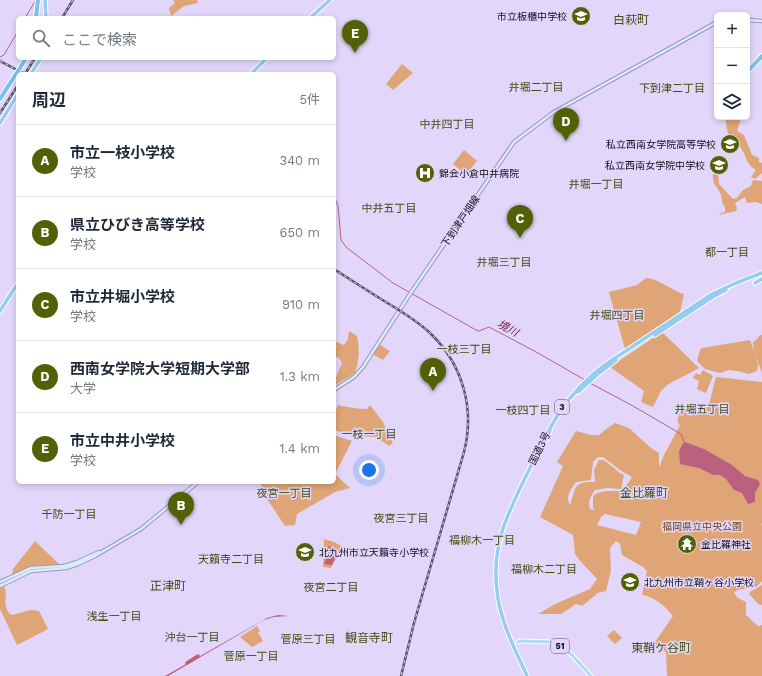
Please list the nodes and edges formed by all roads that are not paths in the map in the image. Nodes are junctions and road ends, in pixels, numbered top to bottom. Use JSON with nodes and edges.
{"nodes":[{"id":1,"x":40,"y":0,"type":"edge"},
{"id":2,"x":45,"y":0,"type":"edge"},
{"id":3,"x":330,"y":0,"type":"edge"},
{"id":4,"x":38,"y":16,"type":"edge"},
{"id":5,"x":46,"y":16,"type":"edge"},
{"id":6,"x":312,"y":16,"type":"edge"},
{"id":7,"x":750,"y":20,"type":"edge"},
{"id":8,"x":762,"y":21,"type":"edge"},
{"id":9,"x":714,"y":24,"type":"edge"},
{"id":10,"x":762,"y":56,"type":"edge"},
{"id":11,"x":762,"y":59,"type":"edge"},
{"id":12,"x":22,"y":60,"type":"edge"},
{"id":13,"x":24,"y":60,"type":"edge"},
{"id":14,"x":40,"y":60,"type":"edge"},
{"id":15,"x":265,"y":60,"type":"edge"},
{"id":16,"x":19,"y":67,"type":"junction"},
{"id":17,"x":753,"y":67,"type":"junction"},
{"id":18,"x":750,"y":71,"type":"edge"},
{"id":19,"x":32,"y":72,"type":"edge"},
{"id":20,"x":253,"y":72,"type":"edge"},
{"id":21,"x":15,"y":73,"type":"junction"},
{"id":22,"x":0,"y":94,"type":"edge"},
{"id":23,"x":16,"y":97,"type":"edge"},
{"id":24,"x":0,"y":99,"type":"edge"},
{"id":25,"x":0,"y":123,"type":"edge"},
{"id":26,"x":762,"y":274,"type":"edge"},
{"id":27,"x":762,"y":280,"type":"edge"},
{"id":28,"x":755,"y":283,"type":"dead end"},
{"id":29,"x":16,"y":286,"type":"edge"},
{"id":30,"x":0,"y":311,"type":"edge"},
{"id":31,"x":336,"y":389,"type":"edge"},
{"id":32,"x":196,"y":484,"type":"edge"},
{"id":33,"x":106,"y":549,"type":"junction"},
{"id":34,"x":0,"y":582,"type":"edge"},
{"id":35,"x":0,"y":586,"type":"edge"},
{"id":36,"x":528,"y":676,"type":"edge"},
{"id":37,"x":589,"y":676,"type":"edge"}],
"edges":[{"from":1,"to":4,"type":"highway"},
{"from":2,"to":5,"type":"highway"},
{"from":3,"to":6,"type":"highway"},
{"from":7,"to":8,"type":"main road"},
{"from":9,"to":31,"type":"main road","name":"下到津戸畑線"},
{"from":10,"to":17,"type":"highway"},
{"from":11,"to":17,"type":"highway"},
{"from":12,"to":16,"type":"highway"},
{"from":13,"to":16,"type":"highway"},
{"from":14,"to":19,"type":"highway"},
{"from":15,"to":20,"type":"highway"},
{"from":16,"to":21,"type":"highway","bridge":true},
{"from":17,"to":18,"type":"highway"},
{"from":21,"to":22,"type":"highway"},
{"from":21,"to":24,"type":"highway"},
{"from":23,"to":25,"type":"highway"},
{"from":26,"to":36,"type":"highway","name":"国道3号","number":"3"},
{"from":27,"to":28,"type":"highway"},
{"from":29,"to":30,"type":"highway"},
{"from":32,"to":33,"type":"main road"},
{"from":33,"to":34,"type":"main road"},
{"from":33,"to":35,"type":"main road"},
{"from":37,"to":37,"type":"main road","number":"51"}]}
